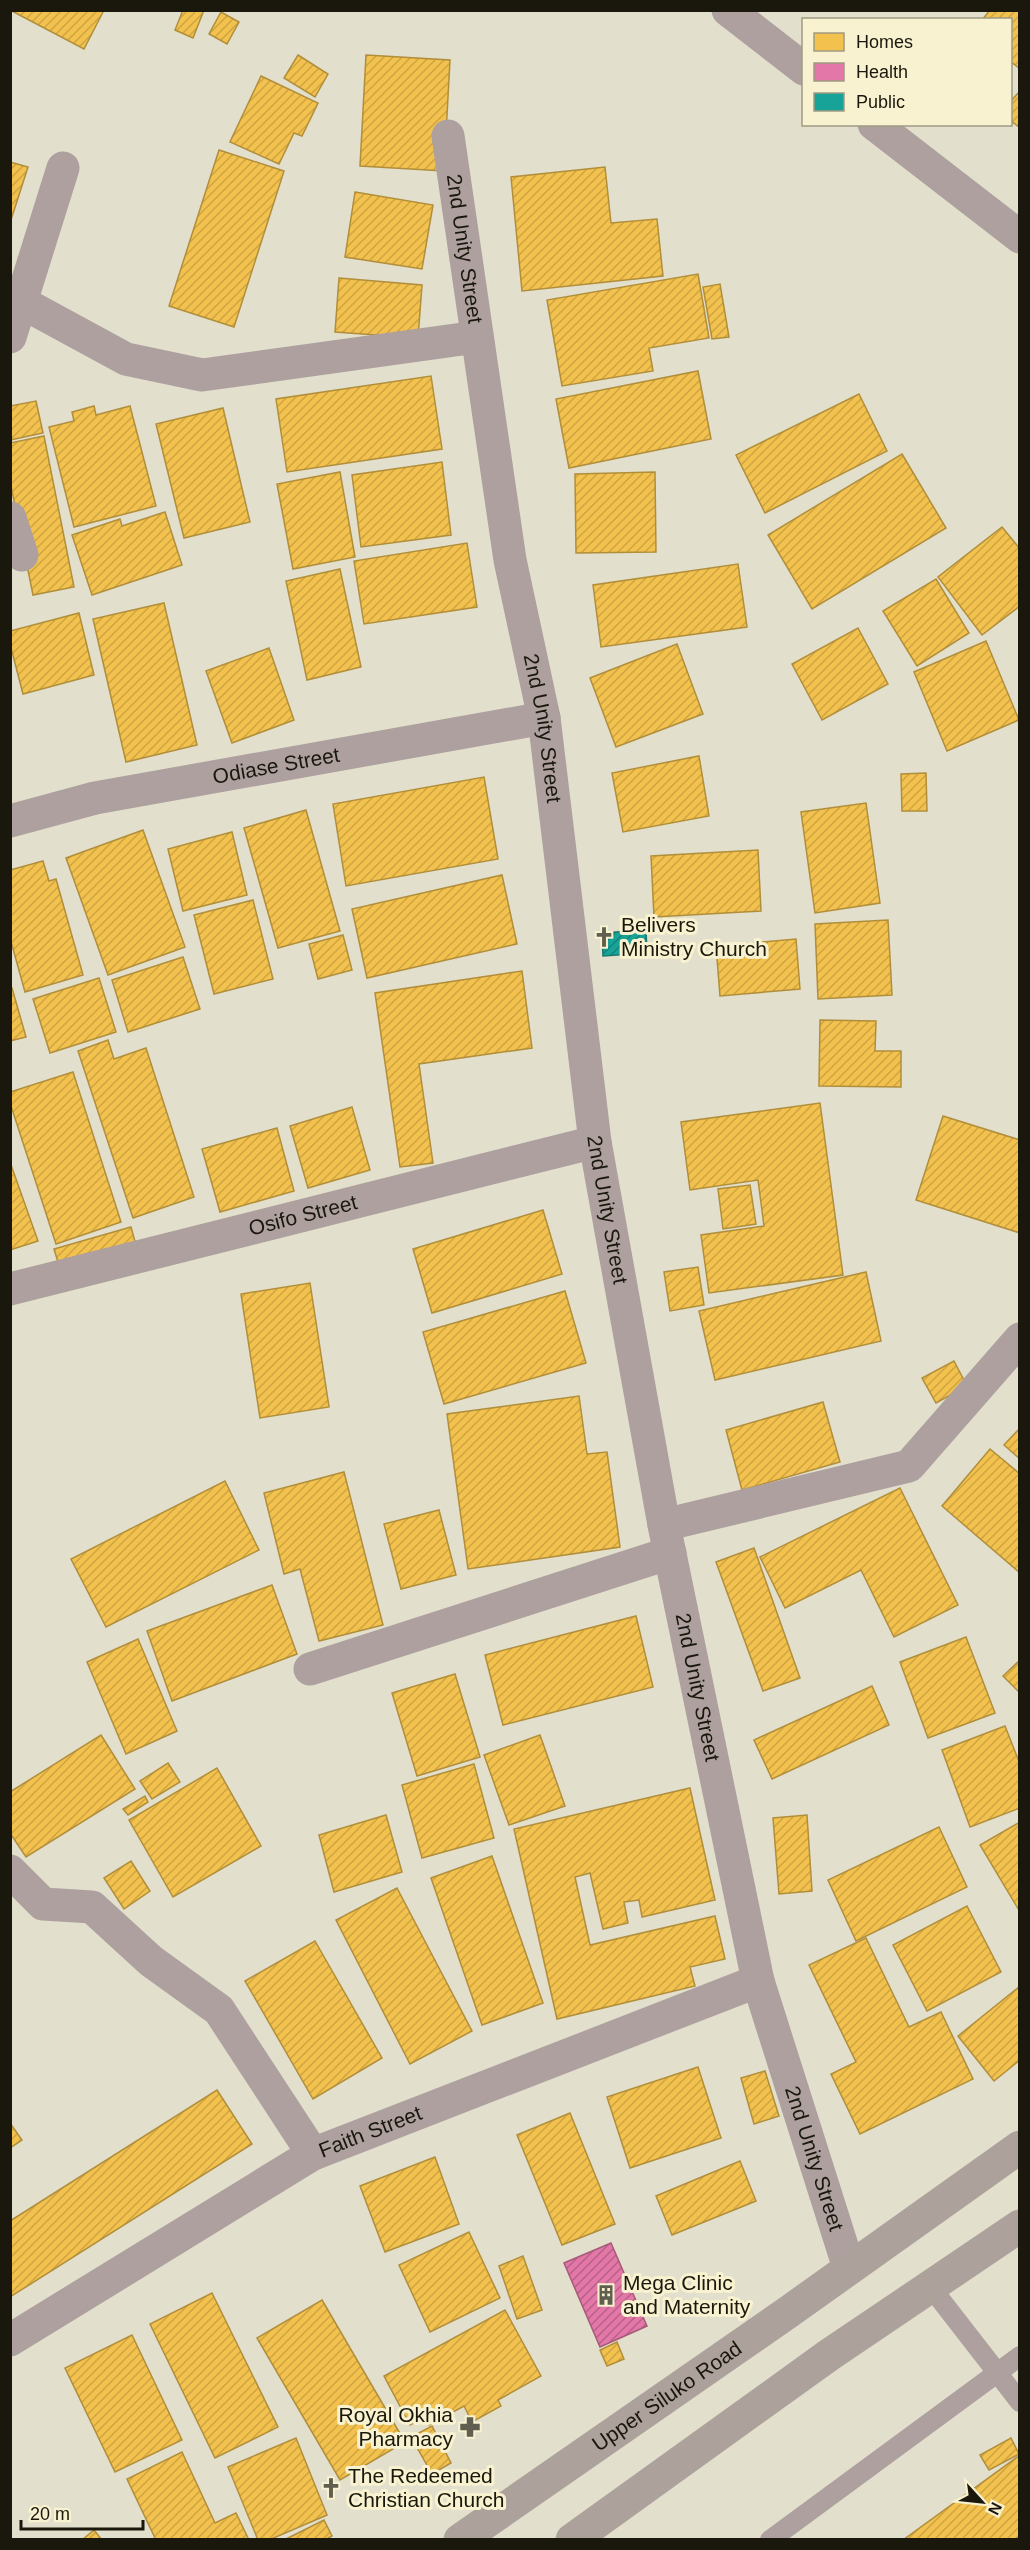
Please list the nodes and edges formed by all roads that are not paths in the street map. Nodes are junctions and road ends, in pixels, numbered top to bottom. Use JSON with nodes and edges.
{"nodes":[{"id":1,"x":728,"y":10,"type":"edge"},
{"id":2,"x":802,"y":67,"type":"edge"},
{"id":3,"x":877,"y":126,"type":"edge"},
{"id":4,"x":448,"y":136,"type":"dead end"},
{"id":5,"x":63,"y":168,"type":"dead end"},
{"id":6,"x":1020,"y":237,"type":"edge"},
{"id":7,"x":21,"y":302,"type":"junction"},
{"id":8,"x":10,"y":337,"type":"edge"},
{"id":9,"x":477,"y":337,"type":"junction"},
{"id":10,"x":10,"y":518,"type":"edge"},
{"id":11,"x":22,"y":555,"type":"dead end"},
{"id":12,"x":544,"y":718,"type":"junction"},
{"id":13,"x":10,"y":821,"type":"edge"},
{"id":14,"x":595,"y":1142,"type":"junction"},
{"id":15,"x":10,"y":1289,"type":"edge"},
{"id":16,"x":1020,"y":1339,"type":"edge"},
{"id":17,"x":667,"y":1539,"type":"junction"},
{"id":18,"x":310,"y":1669,"type":"dead end"},
{"id":19,"x":10,"y":1871,"type":"edge"},
{"id":20,"x":758,"y":1982,"type":"junction"},
{"id":21,"x":1020,"y":2147,"type":"edge"},
{"id":22,"x":313,"y":2154,"type":"junction"},
{"id":23,"x":1020,"y":2226,"type":"edge"},
{"id":24,"x":849,"y":2268,"type":"junction"},
{"id":25,"x":930,"y":2286,"type":"junction"},
{"id":26,"x":10,"y":2340,"type":"edge"},
{"id":27,"x":1020,"y":2356,"type":"edge"},
{"id":28,"x":996,"y":2373,"type":"junction"},
{"id":29,"x":1020,"y":2402,"type":"edge"},
{"id":30,"x":460,"y":2540,"type":"edge"},
{"id":31,"x":572,"y":2540,"type":"edge"},
{"id":32,"x":770,"y":2540,"type":"edge"}],
"edges":[{"from":1,"to":2,"type":"street"},
{"from":3,"to":6,"type":"street"},
{"from":4,"to":9,"type":"street","name":"2nd Unity Street"},
{"from":5,"to":7,"type":"street"},
{"from":7,"to":8,"type":"street"},
{"from":7,"to":9,"type":"street"},
{"from":9,"to":12,"type":"street","name":"2nd Unity Street"},
{"from":10,"to":11,"type":"street"},
{"from":12,"to":13,"type":"street","name":"Odiase Street"},
{"from":12,"to":14,"type":"street","name":"2nd Unity Street"},
{"from":14,"to":15,"type":"street","name":"Osifo Street"},
{"from":14,"to":17,"type":"street","name":"2nd Unity Street"},
{"from":16,"to":17,"type":"street"},
{"from":17,"to":18,"type":"street"},
{"from":17,"to":20,"type":"street","name":"2nd Unity Street"},
{"from":19,"to":22,"type":"street"},
{"from":20,"to":22,"type":"street","name":"Faith Street"},
{"from":20,"to":24,"type":"street","name":"2nd Unity Street"},
{"from":21,"to":24,"type":"main road","name":"Upper Siluko Road"},
{"from":22,"to":26,"type":"street","name":"Faith Street"},
{"from":23,"to":25,"type":"main road"},
{"from":24,"to":30,"type":"main road","name":"Upper Siluko Road"},
{"from":25,"to":28,"type":"lane"},
{"from":25,"to":31,"type":"main road"},
{"from":27,"to":28,"type":"lane"},
{"from":28,"to":29,"type":"lane"},
{"from":28,"to":32,"type":"lane"}]}
